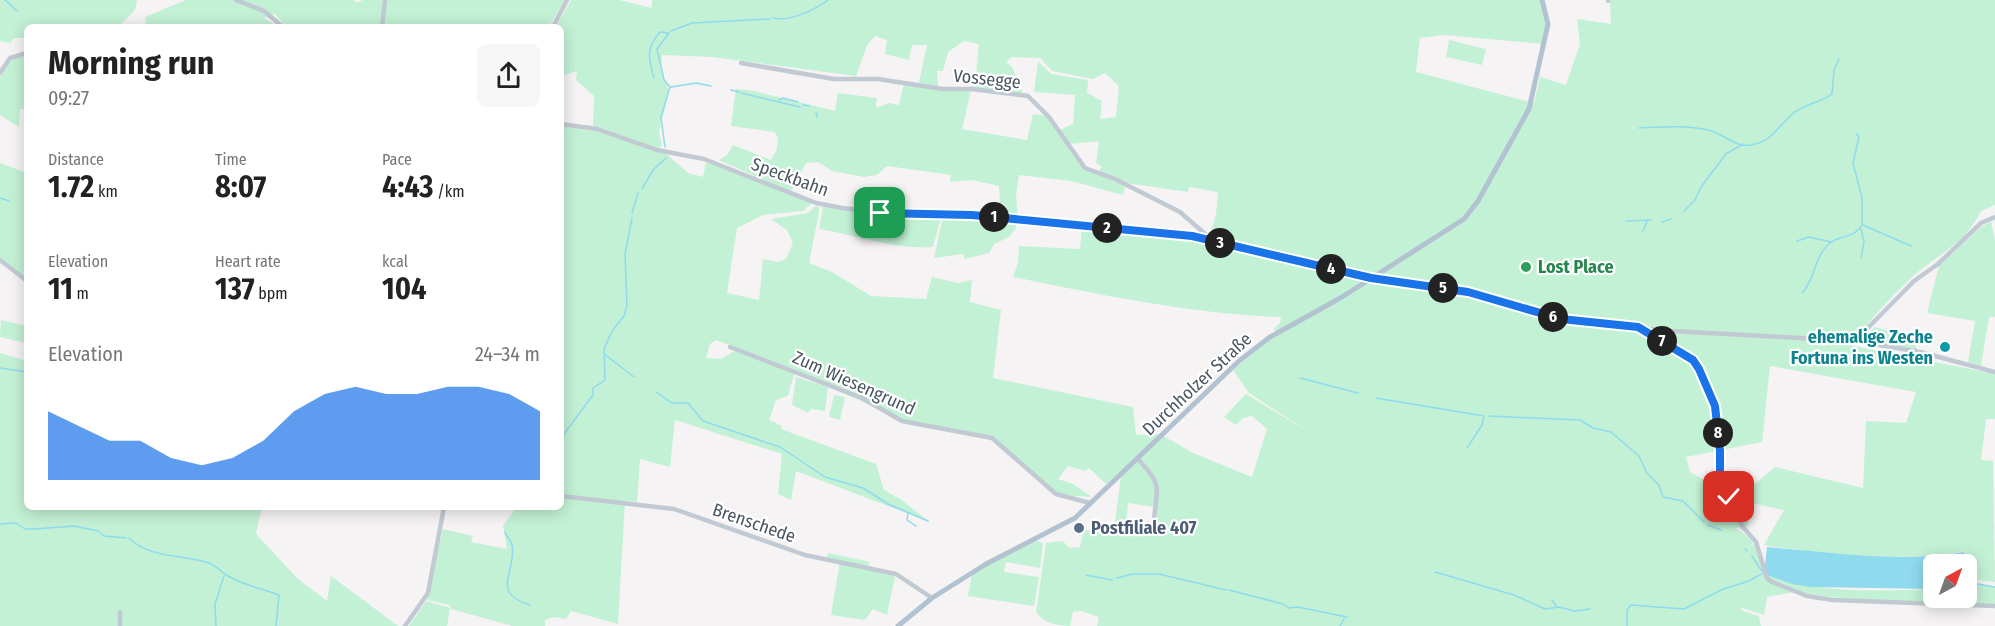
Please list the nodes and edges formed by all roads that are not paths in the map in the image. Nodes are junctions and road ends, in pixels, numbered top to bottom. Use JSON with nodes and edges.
{"nodes":[{"id":1,"x":236,"y":0,"type":"edge"},
{"id":2,"x":385,"y":0,"type":"edge"},
{"id":3,"x":567,"y":0,"type":"edge"},
{"id":4,"x":1542,"y":0,"type":"edge"},
{"id":5,"x":279,"y":24,"type":"edge"},
{"id":6,"x":382,"y":24,"type":"edge"},
{"id":7,"x":555,"y":24,"type":"edge"},
{"id":8,"x":24,"y":54,"type":"edge"},
{"id":9,"x":741,"y":63,"type":"dead end"},
{"id":10,"x":0,"y":73,"type":"edge"},
{"id":11,"x":564,"y":124,"type":"edge"},
{"id":12,"x":1995,"y":217,"type":"edge"},
{"id":13,"x":1214,"y":242,"type":"junction"},
{"id":14,"x":0,"y":260,"type":"edge"},
{"id":15,"x":1371,"y":278,"type":"junction"},
{"id":16,"x":24,"y":279,"type":"edge"},
{"id":17,"x":1638,"y":327,"type":"junction"},
{"id":18,"x":1855,"y":341,"type":"junction"},
{"id":19,"x":730,"y":347,"type":"dead end"},
{"id":20,"x":1995,"y":372,"type":"edge"},
{"id":21,"x":1138,"y":459,"type":"junction"},
{"id":22,"x":564,"y":496,"type":"edge"},
{"id":23,"x":1090,"y":502,"type":"junction"},
{"id":24,"x":443,"y":510,"type":"edge"},
{"id":25,"x":1154,"y":524,"type":"dead end"},
{"id":26,"x":932,"y":598,"type":"junction"},
{"id":27,"x":1995,"y":606,"type":"edge"},
{"id":28,"x":120,"y":612,"type":"dead end"},
{"id":29,"x":120,"y":626,"type":"edge"},
{"id":30,"x":405,"y":626,"type":"edge"},
{"id":31,"x":898,"y":626,"type":"edge"}],
"edges":[{"from":1,"to":5,"type":"street"},
{"from":2,"to":6,"type":"street"},
{"from":3,"to":7,"type":"street"},
{"from":4,"to":15,"type":"main road","name":"Durchholzer Straße"},
{"from":8,"to":10,"type":"street"},
{"from":9,"to":13,"type":"street","name":"Vossegge"},
{"from":11,"to":13,"type":"street","name":"Speckbahn"},
{"from":12,"to":18,"type":"street"},
{"from":13,"to":15,"type":"street","name":"Speckbahn"},
{"from":14,"to":16,"type":"street"},
{"from":15,"to":17,"type":"street","name":"Speckbahn"},
{"from":15,"to":21,"type":"main road","name":"Durchholzer Straße"},
{"from":17,"to":18,"type":"street","name":"Speckbahn"},
{"from":17,"to":27,"type":"street"},
{"from":18,"to":20,"type":"street","name":"Speckbahn"},
{"from":19,"to":23,"type":"street","name":"Zum Wiesengrund"},
{"from":21,"to":23,"type":"main road","name":"Durchholzer Straße"},
{"from":21,"to":25,"type":"street","name":"Durchholzer Straße"},
{"from":22,"to":26,"type":"street","name":"Brenschede"},
{"from":23,"to":26,"type":"main road","name":"Durchholzer Straße"},
{"from":24,"to":30,"type":"street"},
{"from":26,"to":31,"type":"main road","name":"Durchholzer Straße"},
{"from":28,"to":29,"type":"street"}]}
